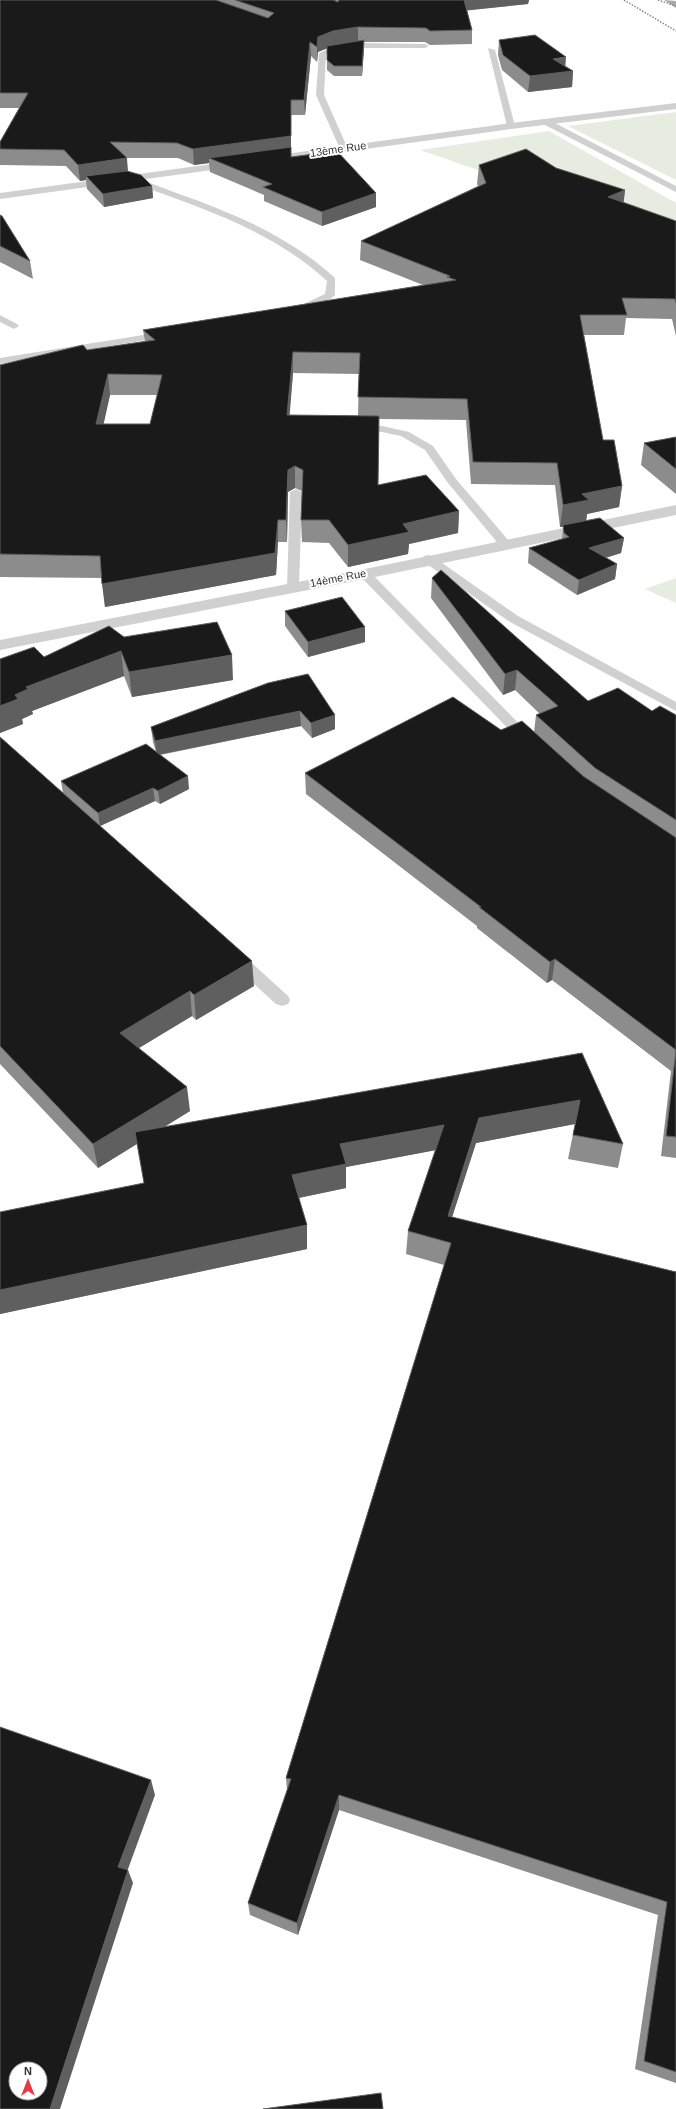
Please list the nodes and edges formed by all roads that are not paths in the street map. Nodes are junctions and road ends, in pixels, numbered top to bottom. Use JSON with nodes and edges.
{"nodes":[{"id":1,"x":668,"y":0,"type":"edge"},
{"id":2,"x":676,"y":4,"type":"edge"},
{"id":3,"x":425,"y":46,"type":"edge"},
{"id":4,"x":491,"y":50,"type":"dead end"},
{"id":5,"x":676,"y":106,"type":"edge"},
{"id":6,"x":548,"y":123,"type":"junction"},
{"id":7,"x":511,"y":126,"type":"junction"},
{"id":8,"x":344,"y":148,"type":"junction"},
{"id":9,"x":128,"y":178,"type":"junction"},
{"id":10,"x":676,"y":189,"type":"edge"},
{"id":11,"x":0,"y":196,"type":"edge"},
{"id":12,"x":289,"y":313,"type":"edge"},
{"id":13,"x":0,"y":318,"type":"edge"},
{"id":14,"x":14,"y":326,"type":"dead end"},
{"id":15,"x":175,"y":333,"type":"edge"},
{"id":16,"x":0,"y":361,"type":"edge"},
{"id":17,"x":344,"y":428,"type":"edge"},
{"id":18,"x":296,"y":492,"type":"dead end"},
{"id":19,"x":676,"y":510,"type":"edge"},
{"id":20,"x":505,"y":544,"type":"junction"},
{"id":21,"x":428,"y":559,"type":"junction"},
{"id":22,"x":364,"y":574,"type":"junction"},
{"id":23,"x":293,"y":587,"type":"junction"},
{"id":24,"x":0,"y":645,"type":"edge"},
{"id":25,"x":676,"y":707,"type":"edge"},
{"id":26,"x":539,"y":751,"type":"edge"},
{"id":27,"x":224,"y":947,"type":"edge"},
{"id":28,"x":282,"y":1000,"type":"dead end"}],
"edges":[{"from":1,"to":2,"type":"main road"},
{"from":3,"to":8,"type":"lane"},
{"from":4,"to":7,"type":"lane"},
{"from":5,"to":6,"type":"street","name":"13ème Rue"},
{"from":6,"to":7,"type":"street","name":"13ème Rue"},
{"from":6,"to":10,"type":"lane"},
{"from":7,"to":8,"type":"street","name":"13ème Rue"},
{"from":8,"to":9,"type":"street","name":"13ème Rue"},
{"from":9,"to":11,"type":"street","name":"13ème Rue"},
{"from":9,"to":12,"type":"lane"},
{"from":13,"to":14,"type":"lane"},
{"from":15,"to":16,"type":"lane"},
{"from":17,"to":20,"type":"lane"},
{"from":18,"to":23,"type":"lane"},
{"from":19,"to":20,"type":"street","name":"14ème Rue"},
{"from":20,"to":21,"type":"street","name":"14ème Rue"},
{"from":21,"to":22,"type":"street","name":"14ème Rue"},
{"from":21,"to":25,"type":"lane"},
{"from":22,"to":23,"type":"street","name":"14ème Rue"},
{"from":22,"to":26,"type":"lane"},
{"from":23,"to":24,"type":"street","name":"14ème Rue"},
{"from":27,"to":28,"type":"lane"}]}
